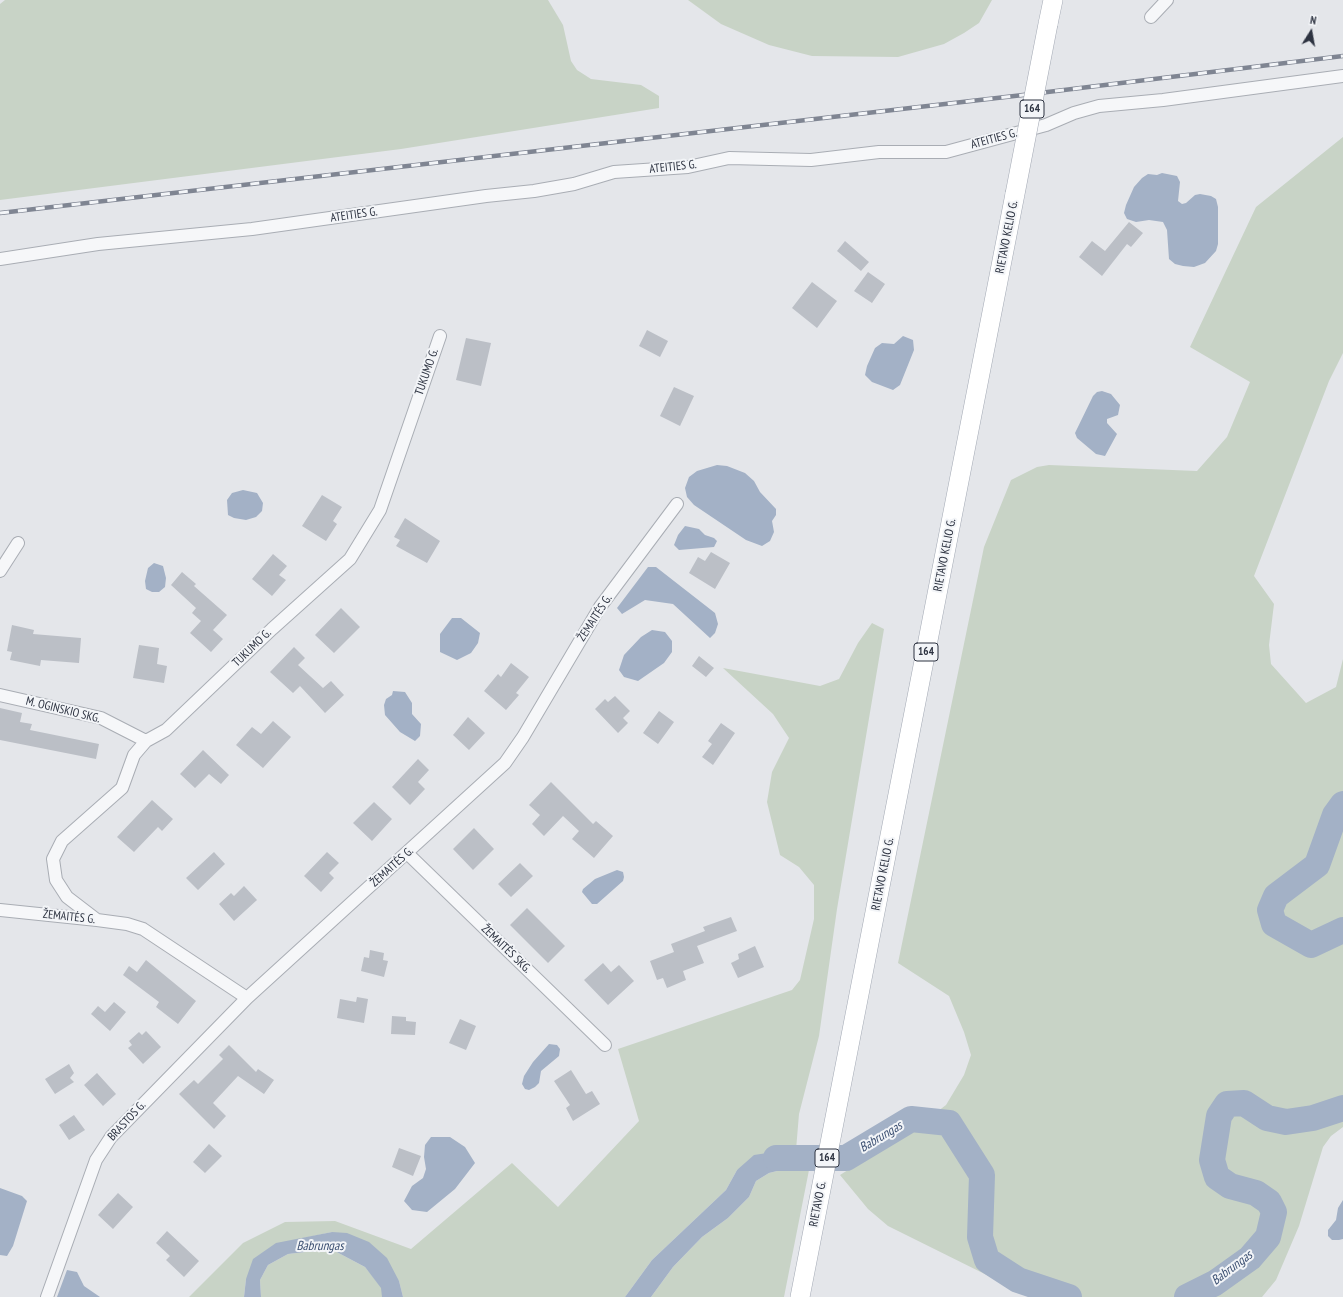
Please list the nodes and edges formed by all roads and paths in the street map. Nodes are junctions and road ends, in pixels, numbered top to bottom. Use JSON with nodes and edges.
{"nodes":[{"id":1,"x":1053,"y":0,"type":"edge"},
{"id":2,"x":1167,"y":0,"type":"edge"},
{"id":3,"x":1151,"y":17,"type":"dead end"},
{"id":4,"x":1343,"y":76,"type":"edge"},
{"id":5,"x":0,"y":259,"type":"edge"},
{"id":6,"x":440,"y":336,"type":"dead end"},
{"id":7,"x":677,"y":504,"type":"dead end"},
{"id":8,"x":18,"y":543,"type":"dead end"},
{"id":9,"x":0,"y":571,"type":"edge"},
{"id":10,"x":0,"y":695,"type":"edge"},
{"id":11,"x":146,"y":741,"type":"junction"},
{"id":12,"x":407,"y":853,"type":"junction"},
{"id":13,"x":0,"y":910,"type":"edge"},
{"id":14,"x":97,"y":920,"type":"junction"},
{"id":15,"x":248,"y":998,"type":"junction"},
{"id":16,"x":605,"y":1045,"type":"dead end"},
{"id":17,"x":837,"y":1111,"type":"joint"},
{"id":18,"x":47,"y":1297,"type":"edge"},
{"id":19,"x":800,"y":1297,"type":"edge"}],
"edges":[{"from":1,"to":17,"type":"main road","name":"RIETAVO KELIO G.","number":"164","bridge":true},
{"from":2,"to":3,"type":"street"},
{"from":4,"to":5,"type":"street","name":"ATEITIES G."},
{"from":6,"to":11,"type":"street","name":"TUKUMO G."},
{"from":7,"to":12,"type":"street","name":"ŽEMAITĖS G."},
{"from":8,"to":9,"type":"street"},
{"from":10,"to":11,"type":"street","name":"M. OGINSKIO SKG."},
{"from":11,"to":14,"type":"street","name":"TUKUMO G."},
{"from":12,"to":15,"type":"street","name":"ŽEMAITĖS G."},
{"from":12,"to":16,"type":"street","name":"ŽEMAITĖS SKG."},
{"from":13,"to":14,"type":"street","name":"ŽEMAITĖS G."},
{"from":14,"to":15,"type":"street","name":"ŽEMAITĖS G."},
{"from":15,"to":18,"type":"street","name":"BRASTOS G."},
{"from":17,"to":19,"type":"main road","name":"RIETAVO G.","number":"164"}]}
